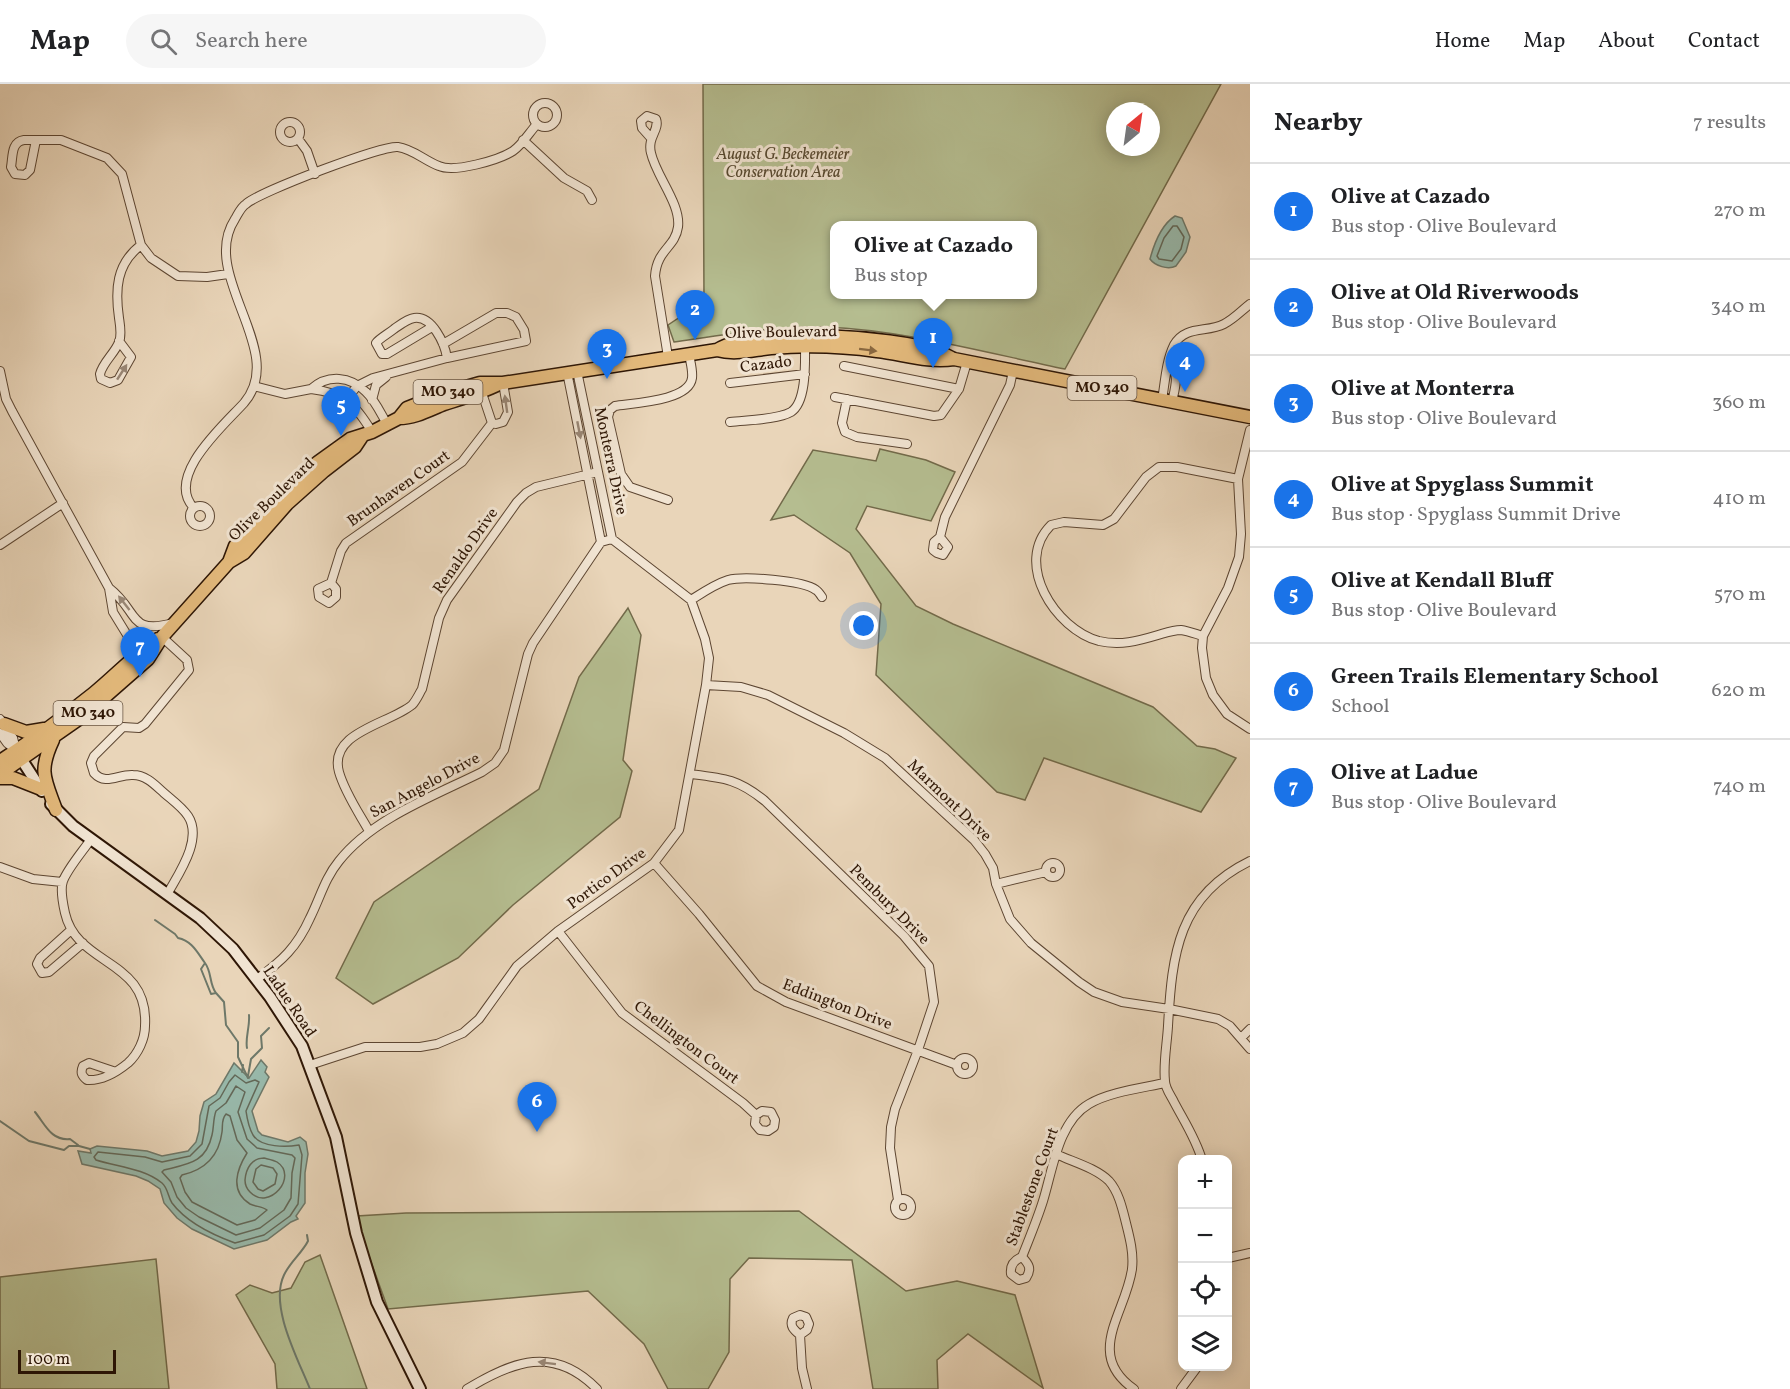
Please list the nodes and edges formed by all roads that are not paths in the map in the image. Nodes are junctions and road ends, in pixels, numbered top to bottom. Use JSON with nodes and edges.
{"nodes":[{"id":1,"x":537,"y":124,"type":"dead end"},
{"id":2,"x":650,"y":137,"type":"dead end"},
{"id":3,"x":36,"y":140,"type":"junction"},
{"id":4,"x":299,"y":140,"type":"dead end"},
{"id":5,"x":523,"y":140,"type":"junction"},
{"id":6,"x":315,"y":174,"type":"junction"},
{"id":7,"x":592,"y":200,"type":"dead end"},
{"id":8,"x":141,"y":246,"type":"junction"},
{"id":9,"x":228,"y":274,"type":"junction"},
{"id":10,"x":1250,"y":304,"type":"edge"},
{"id":11,"x":432,"y":327,"type":"junction"},
{"id":12,"x":119,"y":341,"type":"junction"},
{"id":13,"x":805,"y":341,"type":"junction"},
{"id":14,"x":443,"y":344,"type":"junction"},
{"id":15,"x":689,"y":354,"type":"junction"},
{"id":16,"x":668,"y":357,"type":"junction"},
{"id":17,"x":447,"y":358,"type":"junction"},
{"id":18,"x":967,"y":362,"type":"junction"},
{"id":19,"x":844,"y":366,"type":"dead end"},
{"id":20,"x":0,"y":371,"type":"edge"},
{"id":21,"x":1013,"y":371,"type":"junction"},
{"id":22,"x":572,"y":372,"type":"junction"},
{"id":23,"x":388,"y":374,"type":"junction"},
{"id":24,"x":804,"y":374,"type":"junction"},
{"id":25,"x":502,"y":382,"type":"junction"},
{"id":26,"x":730,"y":383,"type":"dead end"},
{"id":27,"x":255,"y":386,"type":"junction"},
{"id":28,"x":357,"y":386,"type":"junction"},
{"id":29,"x":311,"y":389,"type":"junction"},
{"id":30,"x":959,"y":389,"type":"junction"},
{"id":31,"x":482,"y":393,"type":"junction"},
{"id":32,"x":835,"y":397,"type":"dead end"},
{"id":33,"x":347,"y":399,"type":"junction"},
{"id":34,"x":847,"y":399,"type":"junction"},
{"id":35,"x":372,"y":400,"type":"junction"},
{"id":36,"x":1167,"y":401,"type":"junction"},
{"id":37,"x":1250,"y":417,"type":"edge"},
{"id":38,"x":399,"y":418,"type":"junction"},
{"id":39,"x":730,"y":422,"type":"dead end"},
{"id":40,"x":492,"y":423,"type":"junction"},
{"id":41,"x":387,"y":424,"type":"junction"},
{"id":42,"x":1250,"y":430,"type":"edge"},
{"id":43,"x":368,"y":434,"type":"junction"},
{"id":44,"x":907,"y":444,"type":"dead end"},
{"id":45,"x":598,"y":472,"type":"junction"},
{"id":46,"x":588,"y":474,"type":"junction"},
{"id":47,"x":1238,"y":479,"type":"junction"},
{"id":48,"x":668,"y":500,"type":"dead end"},
{"id":49,"x":63,"y":503,"type":"junction"},
{"id":50,"x":194,"y":508,"type":"dead end"},
{"id":51,"x":940,"y":537,"type":"dead end"},
{"id":52,"x":612,"y":539,"type":"junction"},
{"id":53,"x":2,"y":540,"type":"edge"},
{"id":54,"x":601,"y":542,"type":"junction"},
{"id":55,"x":331,"y":583,"type":"dead end"},
{"id":56,"x":110,"y":588,"type":"junction"},
{"id":57,"x":822,"y":597,"type":"dead end"},
{"id":58,"x":691,"y":600,"type":"junction"},
{"id":59,"x":176,"y":623,"type":"junction"},
{"id":60,"x":1203,"y":636,"type":"junction"},
{"id":61,"x":162,"y":637,"type":"junction"},
{"id":62,"x":131,"y":660,"type":"junction"},
{"id":63,"x":706,"y":685,"type":"junction"},
{"id":64,"x":1,"y":725,"type":"edge"},
{"id":65,"x":1250,"y":729,"type":"edge"},
{"id":66,"x":51,"y":734,"type":"junction"},
{"id":67,"x":19,"y":755,"type":"junction"},
{"id":68,"x":0,"y":761,"type":"edge"},
{"id":69,"x":690,"y":774,"type":"junction"},
{"id":70,"x":0,"y":776,"type":"edge"},
{"id":71,"x":40,"y":789,"type":"junction"},
{"id":72,"x":56,"y":810,"type":"junction"},
{"id":73,"x":369,"y":831,"type":"junction"},
{"id":74,"x":91,"y":839,"type":"junction"},
{"id":75,"x":1250,"y":861,"type":"edge"},
{"id":76,"x":654,"y":863,"type":"junction"},
{"id":77,"x":0,"y":867,"type":"edge"},
{"id":78,"x":1046,"y":872,"type":"dead end"},
{"id":79,"x":62,"y":882,"type":"junction"},
{"id":80,"x":996,"y":884,"type":"junction"},
{"id":81,"x":168,"y":893,"type":"junction"},
{"id":82,"x":71,"y":930,"type":"junction"},
{"id":83,"x":558,"y":931,"type":"junction"},
{"id":84,"x":82,"y":943,"type":"junction"},
{"id":85,"x":257,"y":980,"type":"junction"},
{"id":86,"x":1169,"y":1009,"type":"junction"},
{"id":87,"x":1250,"y":1029,"type":"edge"},
{"id":88,"x":1241,"y":1038,"type":"junction"},
{"id":89,"x":1250,"y":1049,"type":"edge"},
{"id":90,"x":918,"y":1050,"type":"junction"},
{"id":91,"x":310,"y":1065,"type":"junction"},
{"id":92,"x":957,"y":1065,"type":"dead end"},
{"id":93,"x":113,"y":1071,"type":"dead end"},
{"id":94,"x":1165,"y":1083,"type":"junction"},
{"id":95,"x":756,"y":1115,"type":"dead end"},
{"id":96,"x":1056,"y":1154,"type":"junction"},
{"id":97,"x":1200,"y":1155,"type":"edge"},
{"id":98,"x":898,"y":1200,"type":"dead end"},
{"id":99,"x":1250,"y":1253,"type":"edge"},
{"id":100,"x":1022,"y":1257,"type":"dead end"},
{"id":101,"x":1232,"y":1257,"type":"edge"},
{"id":102,"x":800,"y":1335,"type":"dead end"},
{"id":103,"x":1194,"y":1371,"type":"edge"},
{"id":104,"x":420,"y":1389,"type":"edge"},
{"id":105,"x":467,"y":1389,"type":"edge"},
{"id":106,"x":597,"y":1389,"type":"edge"},
{"id":107,"x":807,"y":1389,"type":"edge"},
{"id":108,"x":1134,"y":1389,"type":"edge"},
{"id":109,"x":1181,"y":1389,"type":"edge"}],
"edges":[{"from":1,"to":5,"type":"street"},
{"from":2,"to":16,"type":"street"},
{"from":3,"to":3,"type":"street"},
{"from":3,"to":8,"type":"street"},
{"from":4,"to":6,"type":"street"},
{"from":5,"to":6,"type":"street"},
{"from":5,"to":7,"type":"street"},
{"from":6,"to":9,"type":"street"},
{"from":8,"to":9,"type":"street"},
{"from":8,"to":12,"type":"street"},
{"from":9,"to":27,"type":"street"},
{"from":10,"to":36,"type":"street"},
{"from":11,"to":11,"type":"street"},
{"from":11,"to":14,"type":"street"},
{"from":12,"to":12,"type":"street","one_way":true},
{"from":13,"to":15,"type":"main road","name":"Olive Boulevard","number":"MO 340"},
{"from":13,"to":18,"type":"main road","name":"Olive Boulevard","number":"MO 340"},
{"from":13,"to":24,"type":"street"},
{"from":14,"to":17,"type":"street"},
{"from":14,"to":17,"type":"street"},
{"from":15,"to":16,"type":"main road","name":"Olive Boulevard","number":"MO 340"},
{"from":15,"to":48,"type":"street"},
{"from":16,"to":22,"type":"main road","name":"Olive Boulevard","number":"MO 340"},
{"from":17,"to":23,"type":"street"},
{"from":18,"to":21,"type":"main road","name":"Olive Boulevard","number":"MO 340"},
{"from":18,"to":30,"type":"street"},
{"from":19,"to":30,"type":"street"},
{"from":20,"to":49,"type":"street"},
{"from":21,"to":36,"type":"main road","name":"Olive Boulevard","number":"MO 340"},
{"from":21,"to":51,"type":"street"},
{"from":22,"to":25,"type":"main road","name":"Olive Boulevard","number":"MO 340"},
{"from":22,"to":45,"type":"street","name":"Monterra Drive"},
{"from":22,"to":46,"type":"street","name":"Monterra Drive","one_way":true},
{"from":23,"to":28,"type":"street"},
{"from":23,"to":35,"type":"street"},
{"from":24,"to":26,"type":"street","name":"Cazado"},
{"from":24,"to":39,"type":"street"},
{"from":25,"to":31,"type":"main road","name":"Olive Boulevard","number":"MO 340"},
{"from":25,"to":38,"type":"main road","name":"Olive Boulevard","number":"MO 340"},
{"from":40,"to":25,"type":"street","name":"Brunhaven Court","one_way":true},
{"from":27,"to":29,"type":"street"},
{"from":27,"to":50,"type":"street"},
{"from":28,"to":29,"type":"street"},
{"from":28,"to":33,"type":"street"},
{"from":28,"to":35,"type":"street"},
{"from":29,"to":33,"type":"street"},
{"from":30,"to":34,"type":"street"},
{"from":31,"to":38,"type":"main road","name":"Olive Boulevard","number":"MO 340"},
{"from":31,"to":40,"type":"street"},
{"from":32,"to":34,"type":"street"},
{"from":33,"to":43,"type":"street"},
{"from":34,"to":44,"type":"street"},
{"from":35,"to":41,"type":"street"},
{"from":36,"to":37,"type":"main road","name":"Olive Boulevard","number":"MO 340"},
{"from":38,"to":41,"type":"main road","name":"Olive Boulevard","number":"MO 340"},
{"from":40,"to":55,"type":"street","name":"Brunhaven Court"},
{"from":41,"to":43,"type":"main road","name":"Olive Boulevard","number":"MO 340"},
{"from":42,"to":47,"type":"street"},
{"from":43,"to":59,"type":"main road","name":"Olive Boulevard","number":"MO 340"},
{"from":45,"to":46,"type":"street","name":"Renaldo Drive"},
{"from":45,"to":52,"type":"street","name":"Monterra Drive"},
{"from":46,"to":54,"type":"street","name":"Monterra Drive"},
{"from":46,"to":73,"type":"street","name":"Renaldo Drive"},
{"from":47,"to":60,"type":"street"},
{"from":47,"to":60,"type":"street"},
{"from":49,"to":53,"type":"street"},
{"from":49,"to":56,"type":"street"},
{"from":52,"to":54,"type":"street"},
{"from":52,"to":58,"type":"street","name":"Monterra Drive"},
{"from":54,"to":73,"type":"street","name":"San Angelo Drive"},
{"from":59,"to":56,"type":"street","one_way":true},
{"from":56,"to":62,"type":"street"},
{"from":57,"to":58,"type":"street"},
{"from":58,"to":63,"type":"street","name":"Portico Drive"},
{"from":59,"to":61,"type":"main road","name":"Olive Boulevard","number":"MO 340"},
{"from":60,"to":65,"type":"street"},
{"from":61,"to":62,"type":"main road","name":"Olive Boulevard","number":"MO 340"},
{"from":61,"to":66,"type":"main road","name":"Olive Boulevard","number":"MO 340"},
{"from":61,"to":81,"type":"street"},
{"from":62,"to":66,"type":"main road","name":"Olive Boulevard","number":"MO 340"},
{"from":63,"to":69,"type":"street","name":"Portico Drive"},
{"from":63,"to":80,"type":"street","name":"Marmont Drive"},
{"from":64,"to":66,"type":"main road"},
{"from":64,"to":67,"type":"street"},
{"from":66,"to":67,"type":"main road","name":"Olive Boulevard","number":"MO 340"},
{"from":66,"to":72,"type":"main road"},
{"from":67,"to":68,"type":"main road","name":"Olive Boulevard","number":"MO 340"},
{"from":67,"to":70,"type":"main road","name":"Olive Boulevard","number":"MO 340"},
{"from":67,"to":71,"type":"main road","name":"Ladue Road"},
{"from":69,"to":76,"type":"street","name":"Portico Drive"},
{"from":69,"to":90,"type":"street","name":"Pembury Drive"},
{"from":70,"to":71,"type":"main road"},
{"from":71,"to":72,"type":"main road","name":"Ladue Road"},
{"from":72,"to":74,"type":"main road","name":"Ladue Road"},
{"from":73,"to":85,"type":"street","name":"San Angelo Drive"},
{"from":74,"to":79,"type":"street"},
{"from":74,"to":81,"type":"main road","name":"Ladue Road"},
{"from":75,"to":86,"type":"street"},
{"from":76,"to":83,"type":"street","name":"Portico Drive"},
{"from":76,"to":90,"type":"street","name":"Eddington Drive"},
{"from":77,"to":79,"type":"street"},
{"from":78,"to":80,"type":"street"},
{"from":79,"to":82,"type":"street"},
{"from":80,"to":86,"type":"street","name":"Marmont Drive"},
{"from":81,"to":85,"type":"main road","name":"Ladue Road"},
{"from":82,"to":84,"type":"street"},
{"from":82,"to":84,"type":"street"},
{"from":83,"to":91,"type":"street","name":"Portico Drive"},
{"from":83,"to":95,"type":"street","name":"Chellington Court"},
{"from":84,"to":93,"type":"street"},
{"from":85,"to":91,"type":"main road","name":"Ladue Road"},
{"from":86,"to":88,"type":"street","name":"Marmont Drive"},
{"from":86,"to":94,"type":"street"},
{"from":87,"to":88,"type":"street"},
{"from":88,"to":89,"type":"street","name":"Marmont Drive"},
{"from":90,"to":92,"type":"street","name":"Eddington Drive"},
{"from":90,"to":98,"type":"street","name":"Pembury Drive"},
{"from":91,"to":104,"type":"main road","name":"Ladue Road"},
{"from":94,"to":96,"type":"street","name":"Stablestone Court"},
{"from":94,"to":97,"type":"street"},
{"from":96,"to":100,"type":"street","name":"Stablestone Court"},
{"from":96,"to":108,"type":"street"},
{"from":99,"to":101,"type":"street"},
{"from":102,"to":107,"type":"street"},
{"from":103,"to":109,"type":"street"},
{"from":106,"to":105,"type":"street","one_way":true}]}
